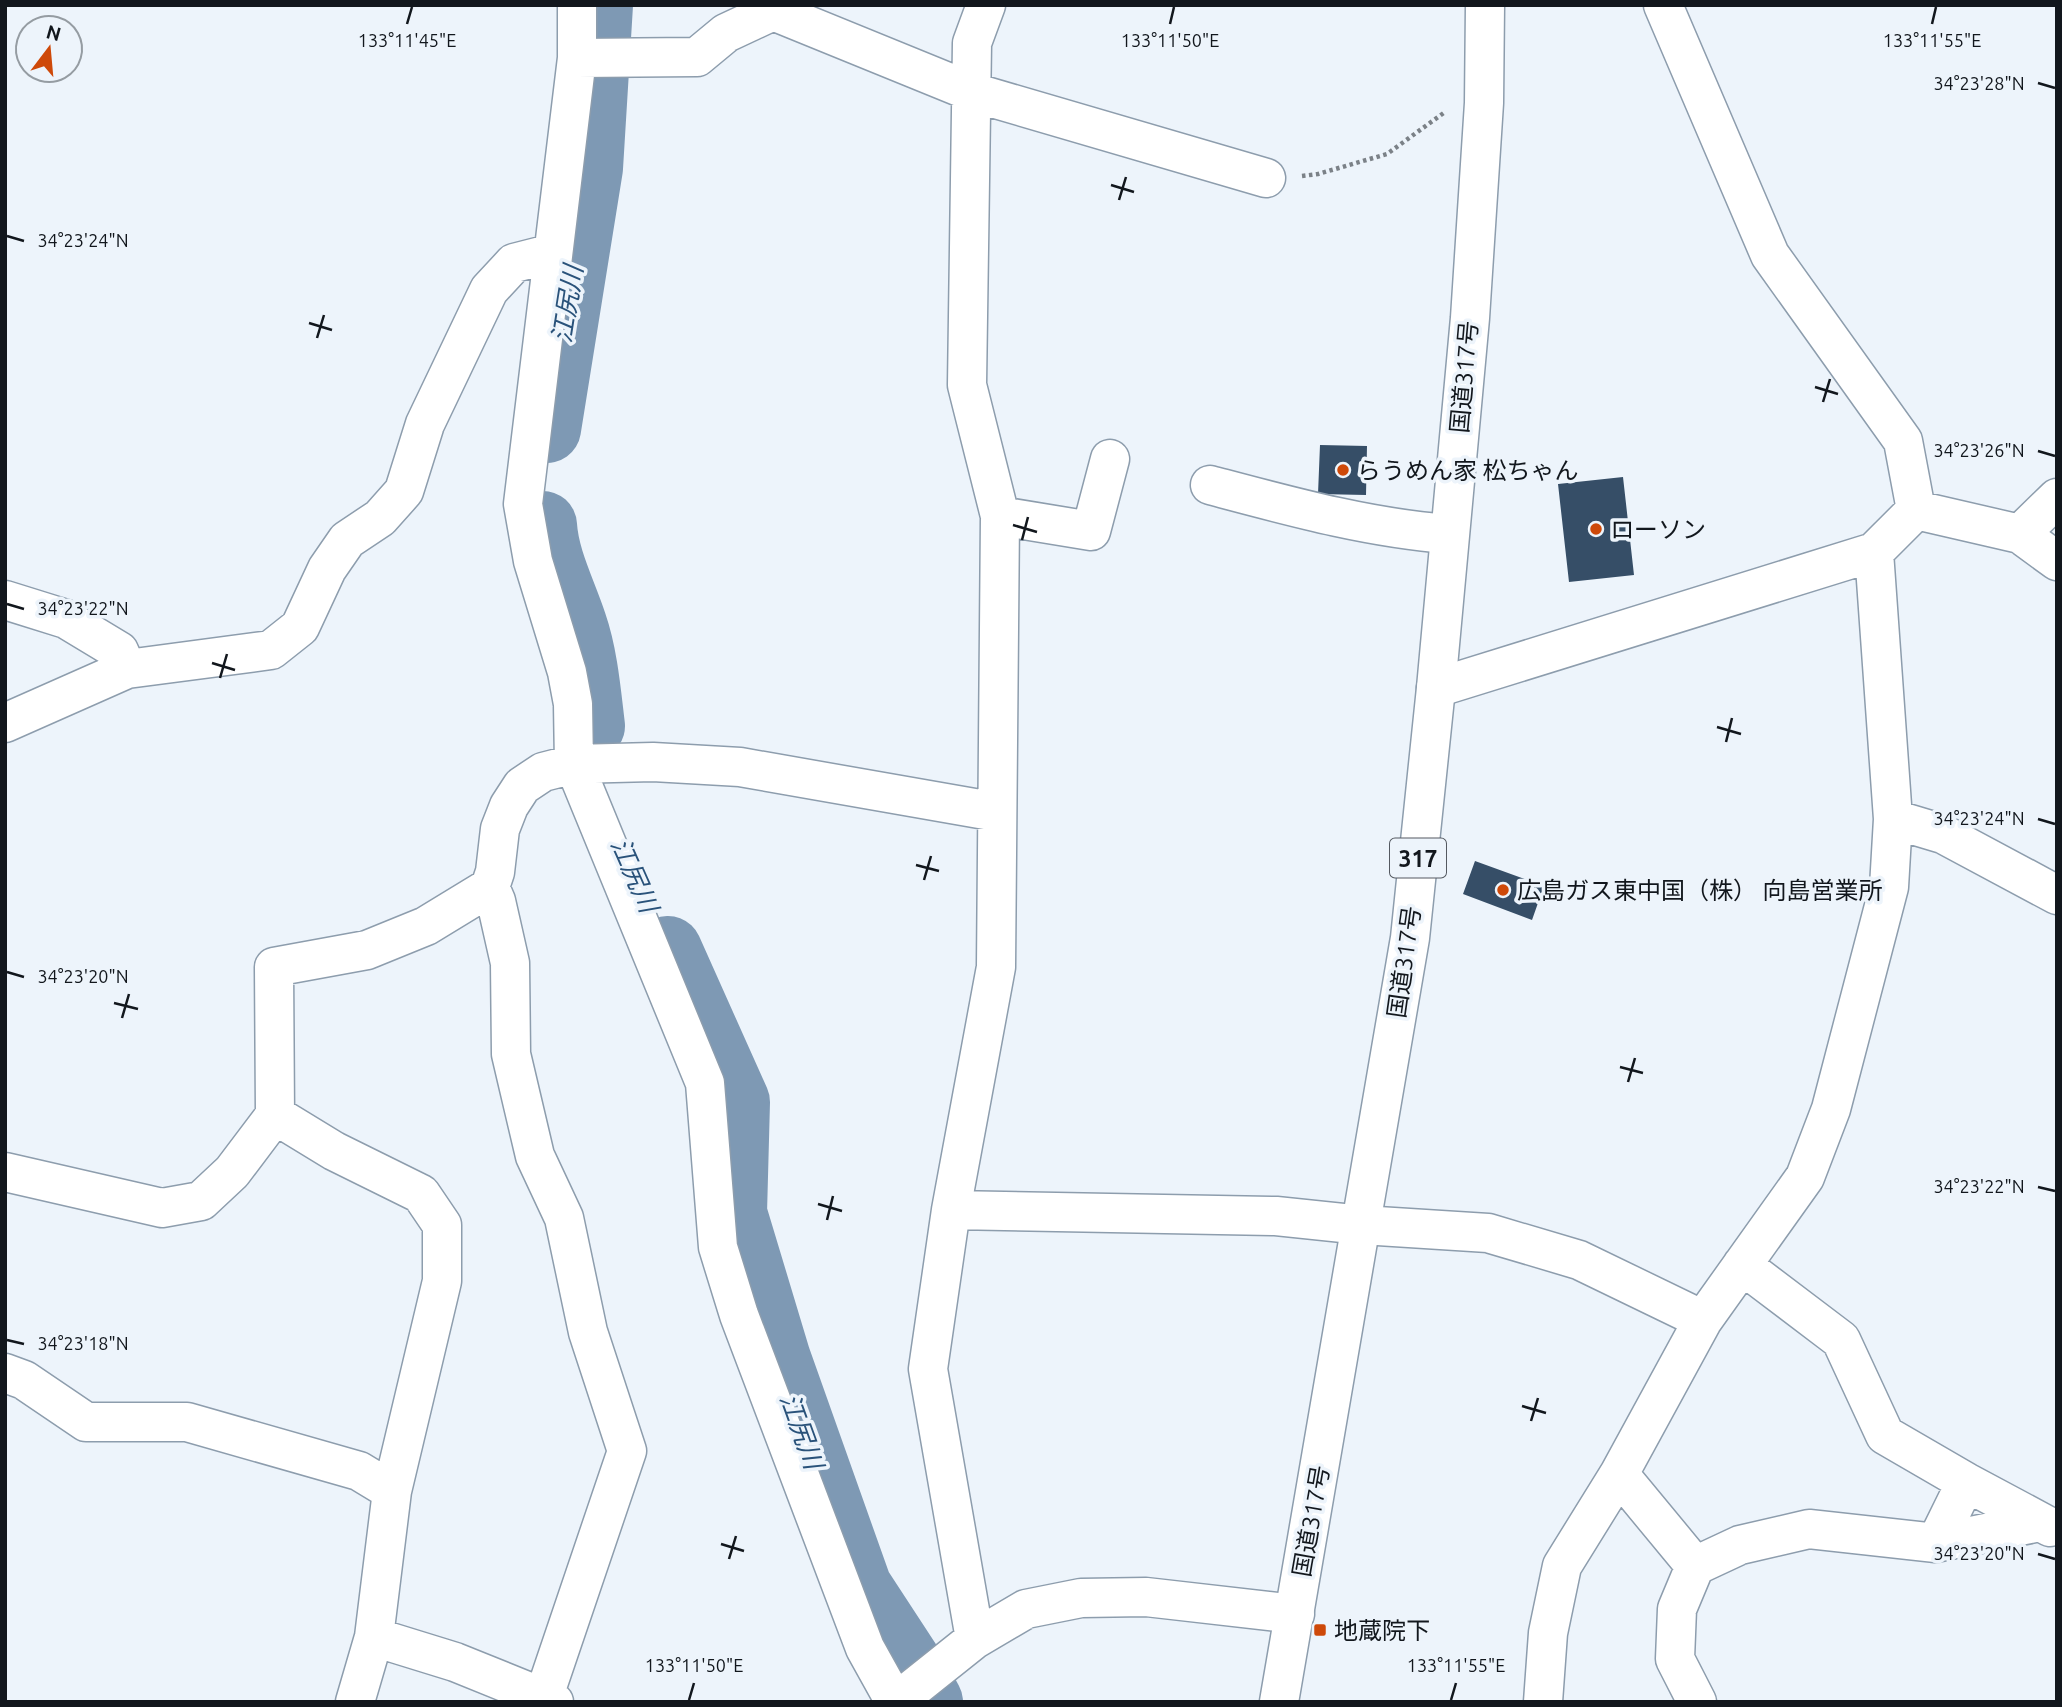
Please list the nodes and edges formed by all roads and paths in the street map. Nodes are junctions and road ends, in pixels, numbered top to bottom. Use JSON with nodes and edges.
{"nodes":[{"id":1,"x":577,"y":5,"type":"edge"},
{"id":2,"x":986,"y":5,"type":"edge"},
{"id":3,"x":1485,"y":5,"type":"edge"},
{"id":4,"x":1663,"y":5,"type":"edge"},
{"id":5,"x":592,"y":59,"type":"junction"},
{"id":6,"x":972,"y":92,"type":"junction"},
{"id":7,"x":1484,"y":103,"type":"junction"},
{"id":8,"x":1266,"y":178,"type":"joint"},
{"id":9,"x":553,"y":253,"type":"junction"},
{"id":10,"x":1110,"y":459,"type":"dead end"},
{"id":11,"x":1210,"y":485,"type":"dead end"},
{"id":12,"x":2057,"y":498,"type":"edge"},
{"id":13,"x":1916,"y":510,"type":"junction"},
{"id":14,"x":1000,"y":516,"type":"junction"},
{"id":15,"x":1449,"y":534,"type":"junction"},
{"id":16,"x":2020,"y":534,"type":"junction"},
{"id":17,"x":1874,"y":552,"type":"junction"},
{"id":18,"x":2057,"y":562,"type":"edge"},
{"id":19,"x":5,"y":600,"type":"edge"},
{"id":20,"x":127,"y":669,"type":"junction"},
{"id":21,"x":1436,"y":688,"type":"junction"},
{"id":22,"x":5,"y":723,"type":"edge"},
{"id":23,"x":587,"y":764,"type":"junction"},
{"id":24,"x":997,"y":812,"type":"junction"},
{"id":25,"x":1893,"y":820,"type":"junction"},
{"id":26,"x":490,"y":887,"type":"junction"},
{"id":27,"x":2057,"y":895,"type":"edge"},
{"id":28,"x":275,"y":1115,"type":"junction"},
{"id":29,"x":5,"y":1172,"type":"edge"},
{"id":30,"x":951,"y":1210,"type":"junction"},
{"id":31,"x":1362,"y":1224,"type":"junction"},
{"id":32,"x":1742,"y":1265,"type":"junction"},
{"id":33,"x":1703,"y":1320,"type":"junction"},
{"id":34,"x":5,"y":1373,"type":"edge"},
{"id":35,"x":1619,"y":1474,"type":"junction"},
{"id":36,"x":1966,"y":1482,"type":"junction"},
{"id":37,"x":391,"y":1491,"type":"junction"},
{"id":38,"x":2048,"y":1526,"type":"edge"},
{"id":39,"x":1936,"y":1543,"type":"junction"},
{"id":40,"x":1695,"y":1566,"type":"junction"},
{"id":41,"x":1295,"y":1614,"type":"junction"},
{"id":42,"x":374,"y":1637,"type":"junction"},
{"id":43,"x":975,"y":1639,"type":"junction"},
{"id":44,"x":908,"y":1692,"type":"edge"},
{"id":45,"x":549,"y":1699,"type":"edge"},
{"id":46,"x":355,"y":1702,"type":"edge"},
{"id":47,"x":1279,"y":1702,"type":"edge"},
{"id":48,"x":1543,"y":1702,"type":"edge"},
{"id":49,"x":1697,"y":1702,"type":"edge"}],
"edges":[{"from":1,"to":5,"type":"main road"},
{"from":2,"to":6,"type":"main road"},
{"from":3,"to":7,"type":"main road","name":"国道317号","number":"317"},
{"from":4,"to":13,"type":"main road"},
{"from":5,"to":6,"type":"main road"},
{"from":5,"to":9,"type":"main road"},
{"from":6,"to":8,"type":"main road"},
{"from":6,"to":14,"type":"main road"},
{"from":7,"to":8,"type":"path"},
{"from":7,"to":15,"type":"main road","name":"国道317号","number":"317"},
{"from":9,"to":20,"type":"main road"},
{"from":9,"to":23,"type":"main road"},
{"from":10,"to":14,"type":"main road"},
{"from":11,"to":15,"type":"main road"},
{"from":12,"to":16,"type":"main road"},
{"from":13,"to":16,"type":"main road"},
{"from":13,"to":17,"type":"main road"},
{"from":14,"to":24,"type":"main road"},
{"from":15,"to":21,"type":"main road","name":"国道317号","number":"317"},
{"from":16,"to":18,"type":"main road"},
{"from":17,"to":21,"type":"main road"},
{"from":17,"to":25,"type":"main road"},
{"from":19,"to":20,"type":"main road"},
{"from":20,"to":22,"type":"main road"},
{"from":21,"to":31,"type":"main road","name":"国道317号","number":"317"},
{"from":23,"to":24,"type":"main road"},
{"from":23,"to":26,"type":"main road"},
{"from":23,"to":44,"type":"main road"},
{"from":24,"to":30,"type":"main road"},
{"from":25,"to":27,"type":"main road"},
{"from":25,"to":32,"type":"main road"},
{"from":26,"to":28,"type":"main road"},
{"from":26,"to":45,"type":"main road"},
{"from":28,"to":29,"type":"main road"},
{"from":28,"to":37,"type":"main road"},
{"from":30,"to":31,"type":"main road"},
{"from":30,"to":43,"type":"main road"},
{"from":31,"to":33,"type":"main road"},
{"from":31,"to":41,"type":"main road","name":"国道317号","number":"317"},
{"from":32,"to":33,"type":"main road"},
{"from":32,"to":36,"type":"main road"},
{"from":33,"to":35,"type":"main road"},
{"from":34,"to":37,"type":"main road"},
{"from":35,"to":40,"type":"main road"},
{"from":35,"to":48,"type":"main road"},
{"from":36,"to":38,"type":"main road"},
{"from":36,"to":39,"type":"main road"},
{"from":37,"to":42,"type":"main road"},
{"from":38,"to":39,"type":"main road"},
{"from":39,"to":40,"type":"main road"},
{"from":40,"to":49,"type":"main road"},
{"from":41,"to":43,"type":"main road"},
{"from":41,"to":47,"type":"main road","name":"国道317号","number":"317"},
{"from":42,"to":45,"type":"main road"},
{"from":42,"to":46,"type":"main road"},
{"from":43,"to":44,"type":"main road"}]}
